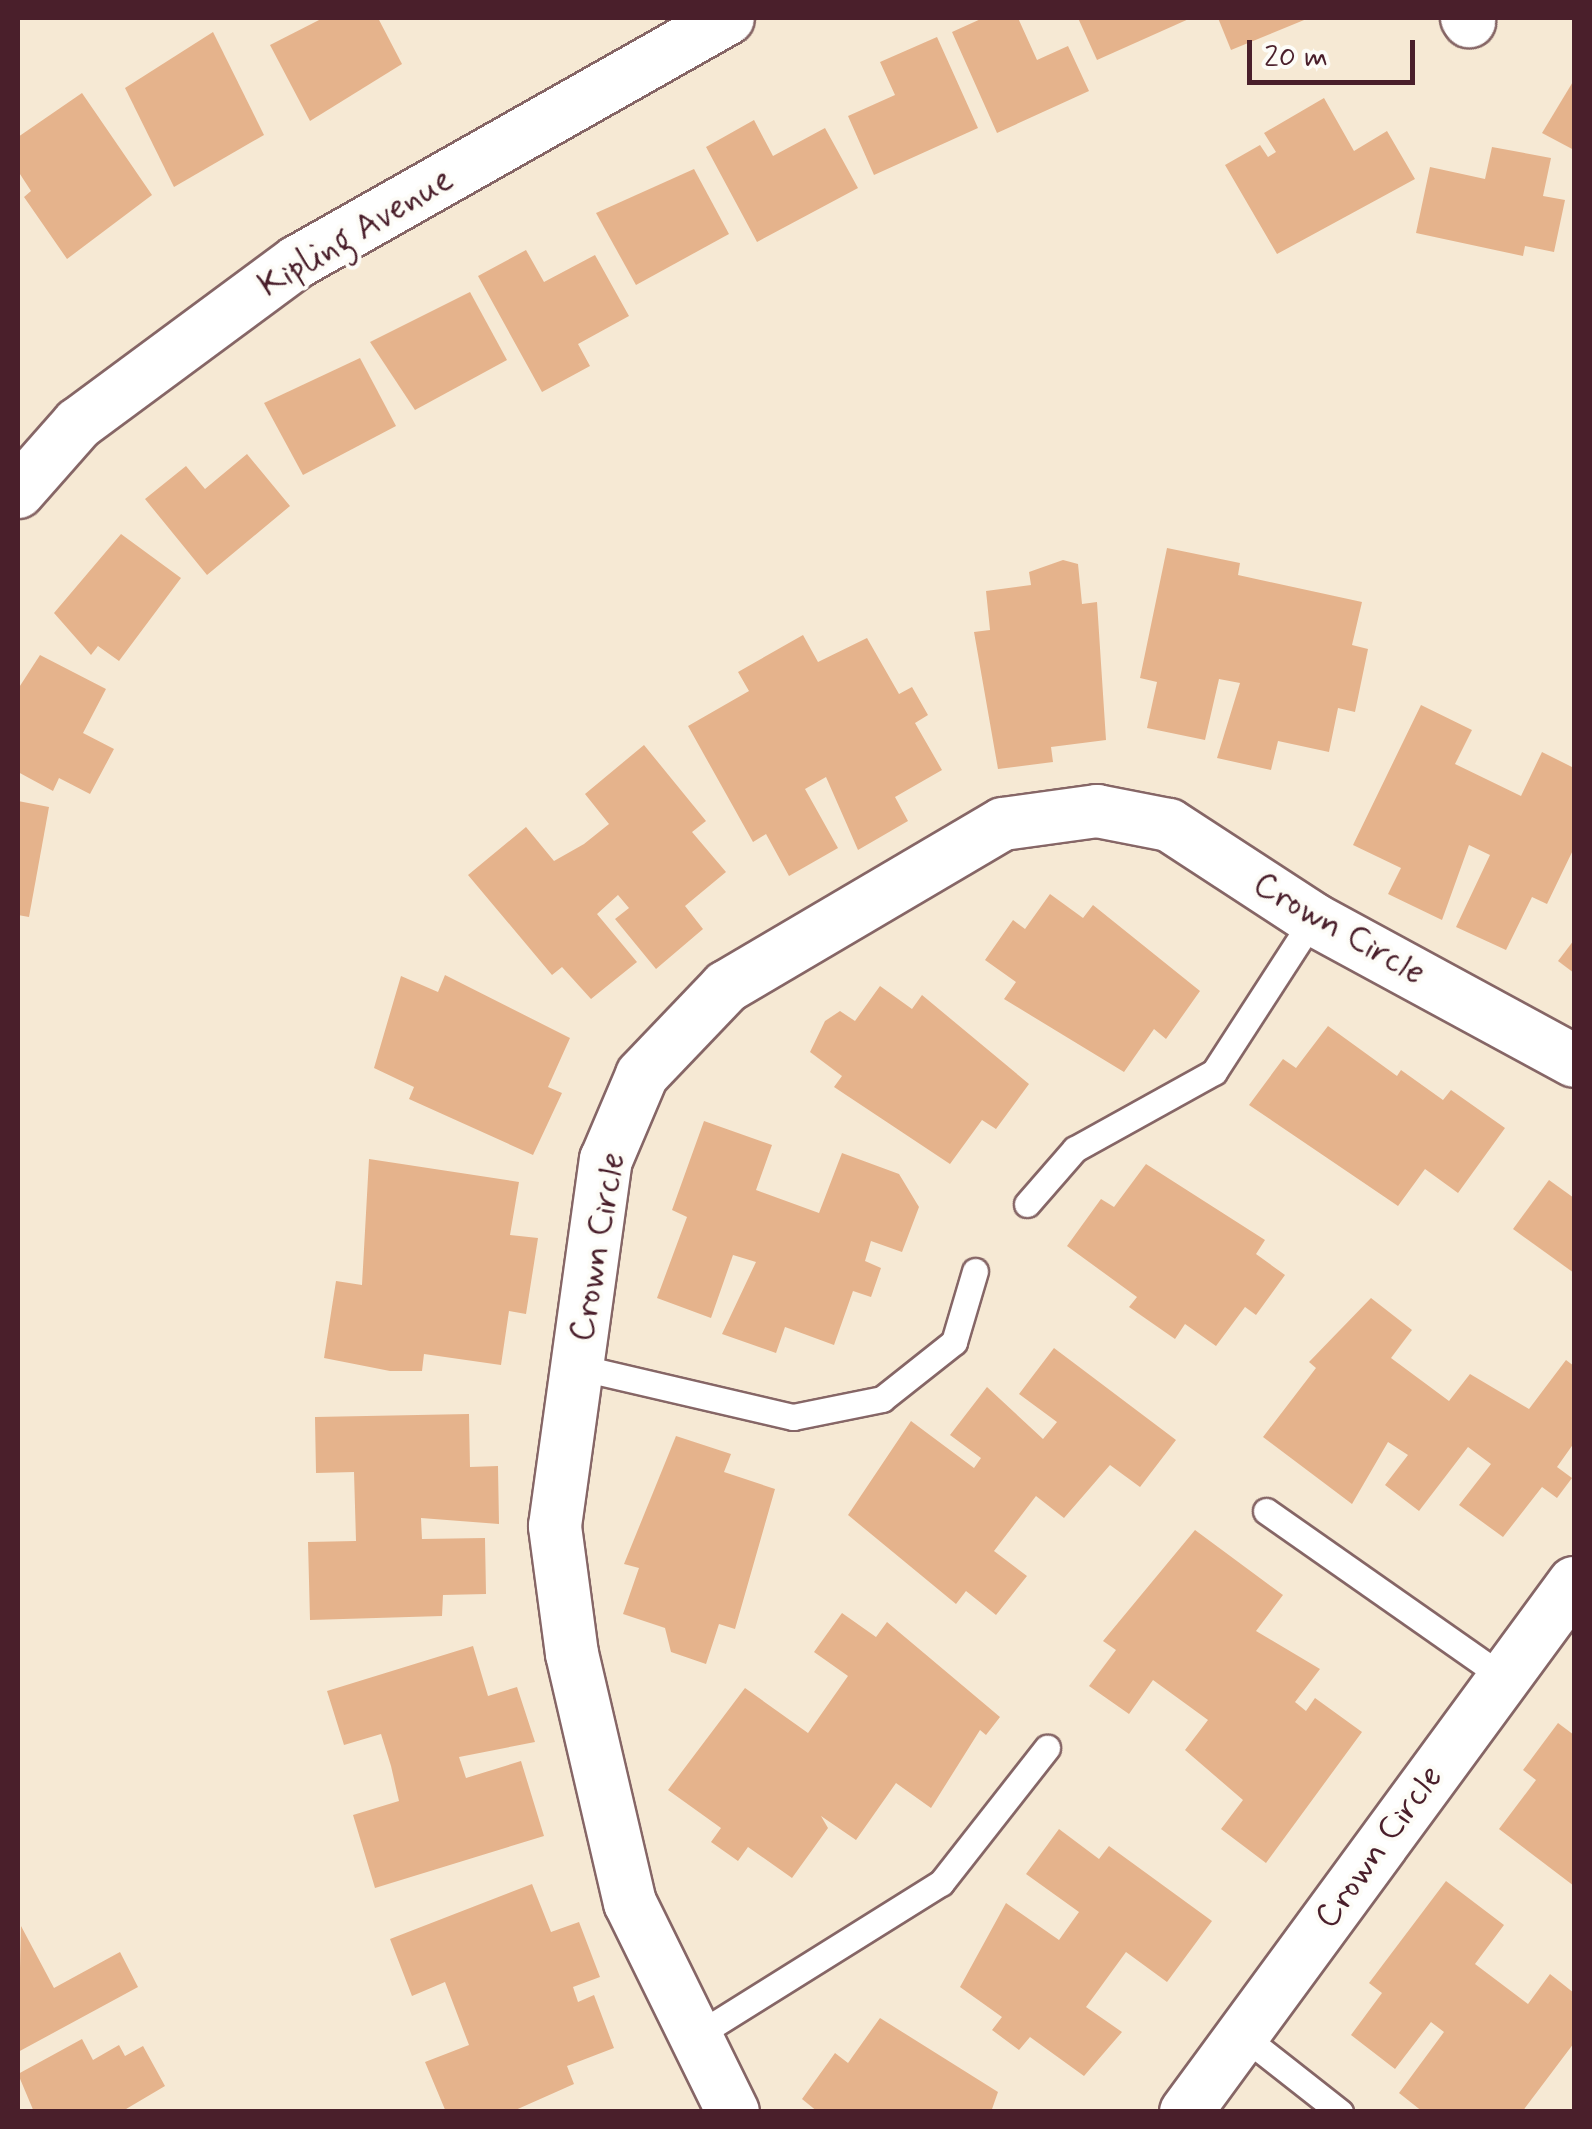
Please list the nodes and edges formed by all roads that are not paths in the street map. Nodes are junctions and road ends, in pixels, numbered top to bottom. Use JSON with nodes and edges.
{"nodes":[{"id":1,"x":728,"y":18,"type":"edge"},
{"id":2,"x":18,"y":492,"type":"edge"},
{"id":3,"x":1314,"y":919,"type":"junction"},
{"id":4,"x":1574,"y":1061,"type":"edge"},
{"id":5,"x":1027,"y":1204,"type":"dead end"},
{"id":6,"x":975,"y":1272,"type":"dead end"},
{"id":7,"x":578,"y":1367,"type":"junction"},
{"id":8,"x":1266,"y":1512,"type":"dead end"},
{"id":9,"x":1574,"y":1583,"type":"edge"},
{"id":10,"x":1504,"y":1677,"type":"junction"},
{"id":11,"x":1047,"y":1748,"type":"dead end"},
{"id":12,"x":1242,"y":2035,"type":"junction"},
{"id":13,"x":691,"y":2039,"type":"junction"},
{"id":14,"x":733,"y":2112,"type":"edge"},
{"id":15,"x":1186,"y":2112,"type":"edge"},
{"id":16,"x":1340,"y":2112,"type":"edge"}],
"edges":[{"from":1,"to":2,"type":"street","name":"Kipling Avenue"},
{"from":3,"to":4,"type":"street","name":"Crown Circle"},
{"from":3,"to":5,"type":"lane"},
{"from":3,"to":7,"type":"street","name":"Crown Circle"},
{"from":6,"to":7,"type":"lane"},
{"from":7,"to":13,"type":"street","name":"Crown Circle"},
{"from":8,"to":10,"type":"lane"},
{"from":9,"to":10,"type":"street","name":"Crown Circle"},
{"from":10,"to":12,"type":"street","name":"Crown Circle"},
{"from":11,"to":13,"type":"lane"},
{"from":12,"to":15,"type":"street","name":"Crown Circle"},
{"from":12,"to":16,"type":"lane"},
{"from":13,"to":14,"type":"street","name":"Crown Circle"}]}
